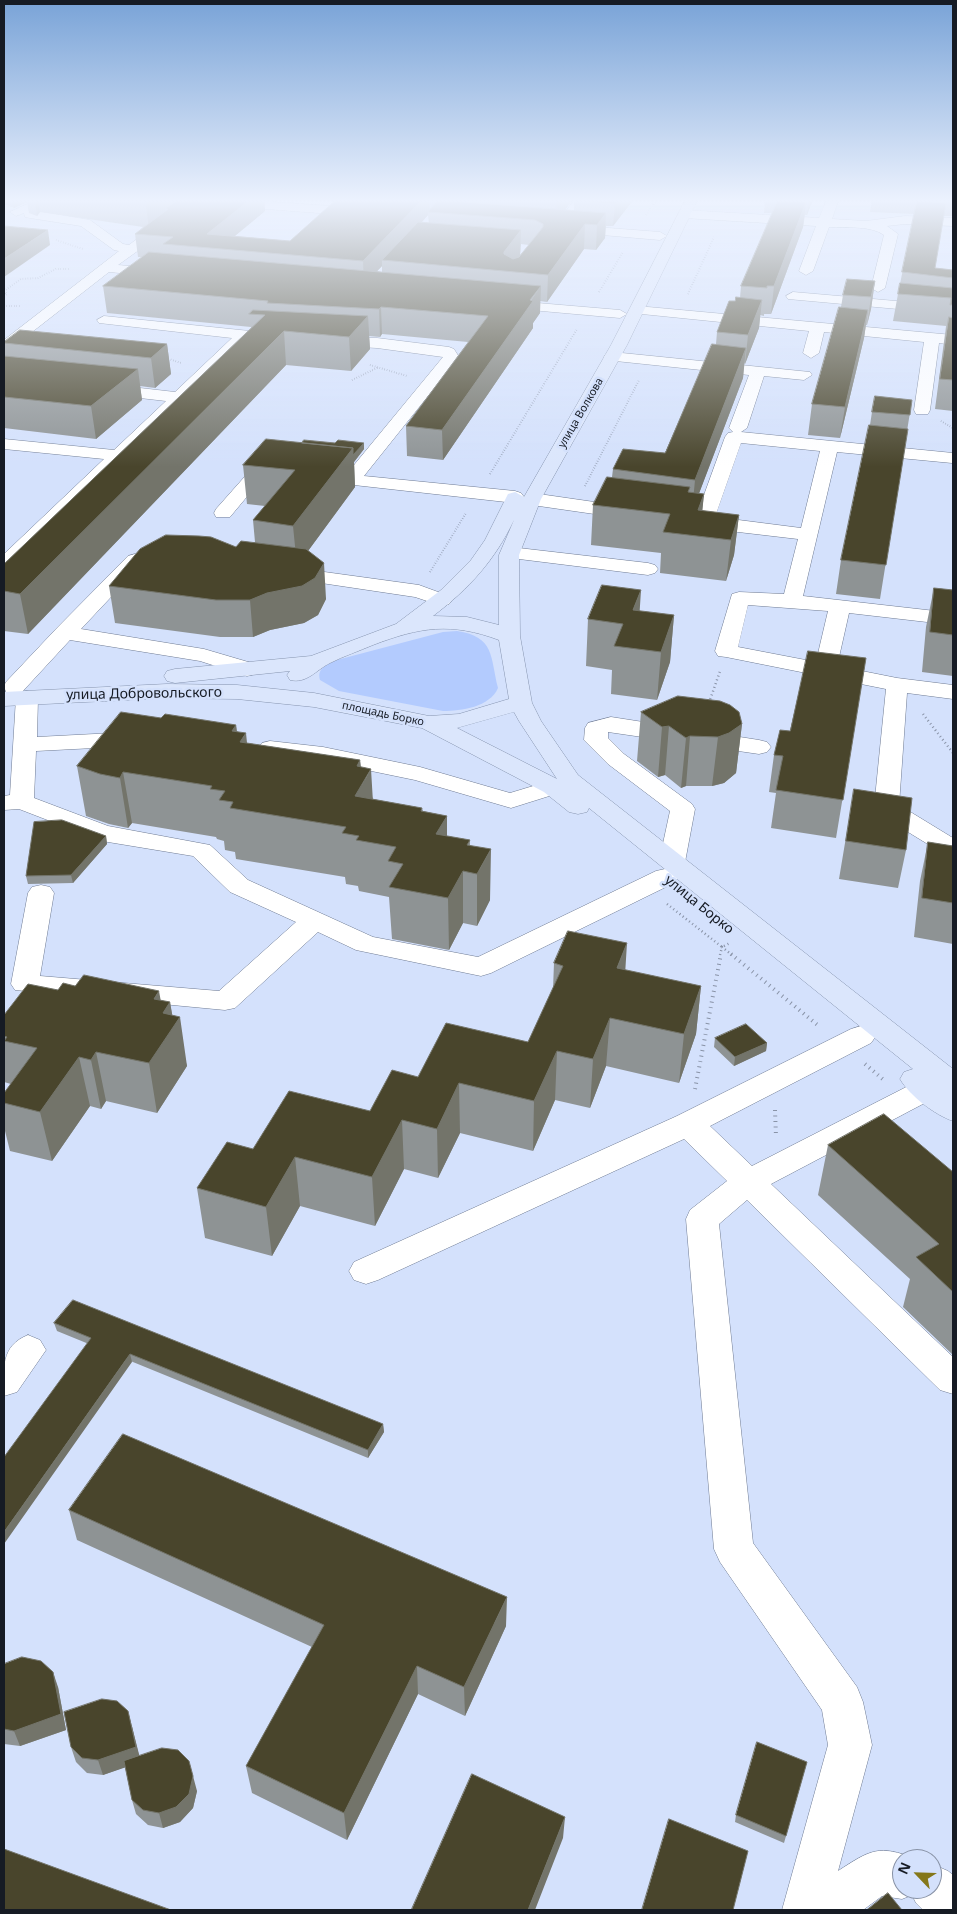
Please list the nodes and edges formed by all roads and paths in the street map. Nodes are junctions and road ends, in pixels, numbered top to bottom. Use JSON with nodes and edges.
{"nodes":[{"id":1,"x":79,"y":288,"type":"edge"},
{"id":2,"x":633,"y":288,"type":"edge"},
{"id":3,"x":645,"y":288,"type":"edge"},
{"id":4,"x":797,"y":288,"type":"edge"},
{"id":5,"x":829,"y":288,"type":"edge"},
{"id":6,"x":4,"y":291,"type":"edge"},
{"id":7,"x":4,"y":296,"type":"edge"},
{"id":8,"x":492,"y":303,"type":"edge"},
{"id":9,"x":636,"y":310,"type":"junction"},
{"id":10,"x":953,"y":310,"type":"edge"},
{"id":11,"x":588,"y":312,"type":"junction"},
{"id":12,"x":620,"y":314,"type":"junction"},
{"id":13,"x":104,"y":320,"type":"edge"},
{"id":14,"x":781,"y":323,"type":"junction"},
{"id":15,"x":818,"y":327,"type":"junction"},
{"id":16,"x":567,"y":329,"type":"dead end"},
{"id":17,"x":577,"y":330,"type":"junction"},
{"id":18,"x":243,"y":336,"type":"junction"},
{"id":19,"x":932,"y":338,"type":"junction"},
{"id":20,"x":295,"y":340,"type":"edge"},
{"id":21,"x":953,"y":340,"type":"edge"},
{"id":22,"x":312,"y":341,"type":"edge"},
{"id":23,"x":4,"y":347,"type":"edge"},
{"id":24,"x":163,"y":357,"type":"dead end"},
{"id":25,"x":612,"y":357,"type":"junction"},
{"id":26,"x":206,"y":371,"type":"junction"},
{"id":27,"x":758,"y":371,"type":"junction"},
{"id":28,"x":91,"y":388,"type":"edge"},
{"id":29,"x":178,"y":397,"type":"junction"},
{"id":30,"x":922,"y":410,"type":"dead end"},
{"id":31,"x":738,"y":428,"type":"dead end"},
{"id":32,"x":4,"y":444,"type":"edge"},
{"id":33,"x":830,"y":446,"type":"junction"},
{"id":34,"x":116,"y":455,"type":"junction"},
{"id":35,"x":952,"y":458,"type":"edge"},
{"id":36,"x":288,"y":473,"type":"edge"},
{"id":37,"x":477,"y":494,"type":"junction"},
{"id":38,"x":523,"y":498,"type":"junction"},
{"id":39,"x":223,"y":513,"type":"dead end"},
{"id":40,"x":648,"y":515,"type":"edge"},
{"id":41,"x":808,"y":535,"type":"junction"},
{"id":42,"x":510,"y":552,"type":"junction"},
{"id":43,"x":149,"y":554,"type":"edge"},
{"id":44,"x":4,"y":565,"type":"edge"},
{"id":45,"x":648,"y":569,"type":"dead end"},
{"id":46,"x":265,"y":570,"type":"edge"},
{"id":47,"x":419,"y":591,"type":"junction"},
{"id":48,"x":442,"y":600,"type":"junction"},
{"id":49,"x":792,"y":601,"type":"junction"},
{"id":50,"x":840,"y":606,"type":"junction"},
{"id":51,"x":953,"y":619,"type":"edge"},
{"id":52,"x":404,"y":626,"type":"junction"},
{"id":53,"x":63,"y":634,"type":"junction"},
{"id":54,"x":509,"y":636,"type":"junction"},
{"id":55,"x":726,"y":651,"type":"junction"},
{"id":56,"x":310,"y":662,"type":"junction"},
{"id":57,"x":247,"y":669,"type":"junction"},
{"id":58,"x":825,"y":671,"type":"junction"},
{"id":59,"x":903,"y":686,"type":"junction"},
{"id":60,"x":953,"y":692,"type":"edge"},
{"id":61,"x":12,"y":693,"type":"edge"},
{"id":62,"x":314,"y":700,"type":"junction"},
{"id":63,"x":521,"y":703,"type":"junction"},
{"id":64,"x":429,"y":723,"type":"junction"},
{"id":65,"x":697,"y":737,"type":"junction"},
{"id":66,"x":154,"y":739,"type":"edge"},
{"id":67,"x":25,"y":745,"type":"junction"},
{"id":68,"x":247,"y":746,"type":"edge"},
{"id":69,"x":759,"y":747,"type":"dead end"},
{"id":70,"x":953,"y":753,"type":"edge"},
{"id":71,"x":553,"y":787,"type":"junction"},
{"id":72,"x":13,"y":803,"type":"edge"},
{"id":73,"x":953,"y":849,"type":"edge"},
{"id":74,"x":661,"y":876,"type":"junction"},
{"id":75,"x":41,"y":893,"type":"dead end"},
{"id":76,"x":314,"y":921,"type":"junction"},
{"id":77,"x":731,"y":942,"type":"junction"},
{"id":78,"x":861,"y":1036,"type":"junction"},
{"id":79,"x":774,"y":1080,"type":"junction"},
{"id":80,"x":940,"y":1087,"type":"edge"},
{"id":81,"x":953,"y":1110,"type":"edge"},
{"id":82,"x":688,"y":1124,"type":"junction"},
{"id":83,"x":762,"y":1175,"type":"junction"},
{"id":84,"x":366,"y":1271,"type":"dead end"},
{"id":85,"x":28,"y":1350,"type":"dead end"},
{"id":86,"x":953,"y":1380,"type":"edge"},
{"id":87,"x":4,"y":1381,"type":"edge"},
{"id":88,"x":892,"y":1874,"type":"edge"},
{"id":89,"x":942,"y":1897,"type":"edge"},
{"id":90,"x":953,"y":1907,"type":"edge"},
{"id":91,"x":805,"y":1910,"type":"edge"},
{"id":92,"x":834,"y":1910,"type":"edge"}],
"edges":[{"from":1,"to":23,"type":"lane"},
{"from":2,"to":12,"type":"main road","name":"улица Волкова"},
{"from":3,"to":9,"type":"main road","name":"улица Волкова"},
{"from":4,"to":14,"type":"lane"},
{"from":5,"to":10,"type":"lane"},
{"from":6,"to":7,"type":"path"},
{"from":8,"to":11,"type":"lane"},
{"from":9,"to":14,"type":"lane"},
{"from":9,"to":25,"type":"main road","name":"улица Волкова"},
{"from":11,"to":12,"type":"lane"},
{"from":11,"to":17,"type":"path"},
{"from":12,"to":38,"type":"main road","name":"улица Волкова"},
{"from":13,"to":18,"type":"lane"},
{"from":14,"to":15,"type":"lane"},
{"from":15,"to":19,"type":"lane"},
{"from":15,"to":27,"type":"lane"},
{"from":16,"to":17,"type":"path"},
{"from":17,"to":37,"type":"path"},
{"from":18,"to":20,"type":"lane"},
{"from":18,"to":26,"type":"lane"},
{"from":19,"to":21,"type":"lane"},
{"from":19,"to":30,"type":"lane"},
{"from":22,"to":37,"type":"lane"},
{"from":24,"to":26,"type":"path"},
{"from":25,"to":27,"type":"lane"},
{"from":25,"to":38,"type":"main road","name":"улица Волкова"},
{"from":26,"to":29,"type":"lane"},
{"from":27,"to":31,"type":"lane"},
{"from":28,"to":29,"type":"lane"},
{"from":29,"to":34,"type":"lane"},
{"from":32,"to":34,"type":"lane"},
{"from":33,"to":35,"type":"lane"},
{"from":33,"to":41,"type":"lane"},
{"from":33,"to":41,"type":"lane"},
{"from":34,"to":44,"type":"lane"},
{"from":36,"to":39,"type":"lane"},
{"from":37,"to":38,"type":"lane"},
{"from":37,"to":47,"type":"path"},
{"from":38,"to":40,"type":"lane"},
{"from":38,"to":42,"type":"main road","name":"улица Волкова"},
{"from":38,"to":48,"type":"main road","name":"улица Волкова"},
{"from":41,"to":49,"type":"lane"},
{"from":42,"to":45,"type":"lane"},
{"from":42,"to":54,"type":"main road","name":"улица Волкова"},
{"from":43,"to":53,"type":"lane"},
{"from":46,"to":47,"type":"lane"},
{"from":47,"to":48,"type":"lane"},
{"from":48,"to":52,"type":"main road","name":"улица Волкова"},
{"from":49,"to":50,"type":"lane"},
{"from":49,"to":55,"type":"lane"},
{"from":50,"to":51,"type":"lane"},
{"from":50,"to":58,"type":"lane"},
{"from":52,"to":54,"type":"main road"},
{"from":52,"to":56,"type":"main road"},
{"from":53,"to":57,"type":"lane"},
{"from":53,"to":61,"type":"lane"},
{"from":54,"to":63,"type":"main road"},
{"from":55,"to":58,"type":"lane"},
{"from":55,"to":65,"type":"path"},
{"from":56,"to":57,"type":"main road","name":"улица Добровольского"},
{"from":56,"to":62,"type":"main road"},
{"from":57,"to":61,"type":"main road","name":"улица Добровольского"},
{"from":58,"to":59,"type":"lane"},
{"from":59,"to":60,"type":"lane"},
{"from":59,"to":70,"type":"path"},
{"from":59,"to":73,"type":"lane"},
{"from":61,"to":62,"type":"main road","name":"улица Добровольского"},
{"from":61,"to":67,"type":"lane"},
{"from":62,"to":64,"type":"main road","name":"площадь Борко"},
{"from":63,"to":64,"type":"main road","name":"площадь Борко"},
{"from":63,"to":74,"type":"main road","name":"улица Борко"},
{"from":64,"to":71,"type":"main road","name":"улица Борко"},
{"from":65,"to":69,"type":"lane"},
{"from":65,"to":74,"type":"lane"},
{"from":66,"to":67,"type":"lane"},
{"from":67,"to":72,"type":"lane"},
{"from":68,"to":71,"type":"lane"},
{"from":71,"to":74,"type":"main road","name":"улица Борко"},
{"from":72,"to":76,"type":"lane"},
{"from":74,"to":76,"type":"lane"},
{"from":74,"to":77,"type":"main road","name":"улица Борко"},
{"from":74,"to":77,"type":"path"},
{"from":74,"to":80,"type":"main road","name":"улица Борко"},
{"from":75,"to":76,"type":"lane"},
{"from":77,"to":78,"type":"main road","name":"улица Борко"},
{"from":77,"to":82,"type":"path"},
{"from":78,"to":79,"type":"lane"},
{"from":78,"to":80,"type":"main road","name":"улица Борко"},
{"from":79,"to":82,"type":"lane"},
{"from":79,"to":83,"type":"path"},
{"from":80,"to":81,"type":"main road","name":"улица Борко"},
{"from":80,"to":83,"type":"lane"},
{"from":82,"to":83,"type":"lane"},
{"from":82,"to":84,"type":"lane"},
{"from":83,"to":86,"type":"lane"},
{"from":83,"to":91,"type":"lane"},
{"from":85,"to":87,"type":"lane"},
{"from":88,"to":92,"type":"lane"},
{"from":89,"to":90,"type":"lane"}]}
